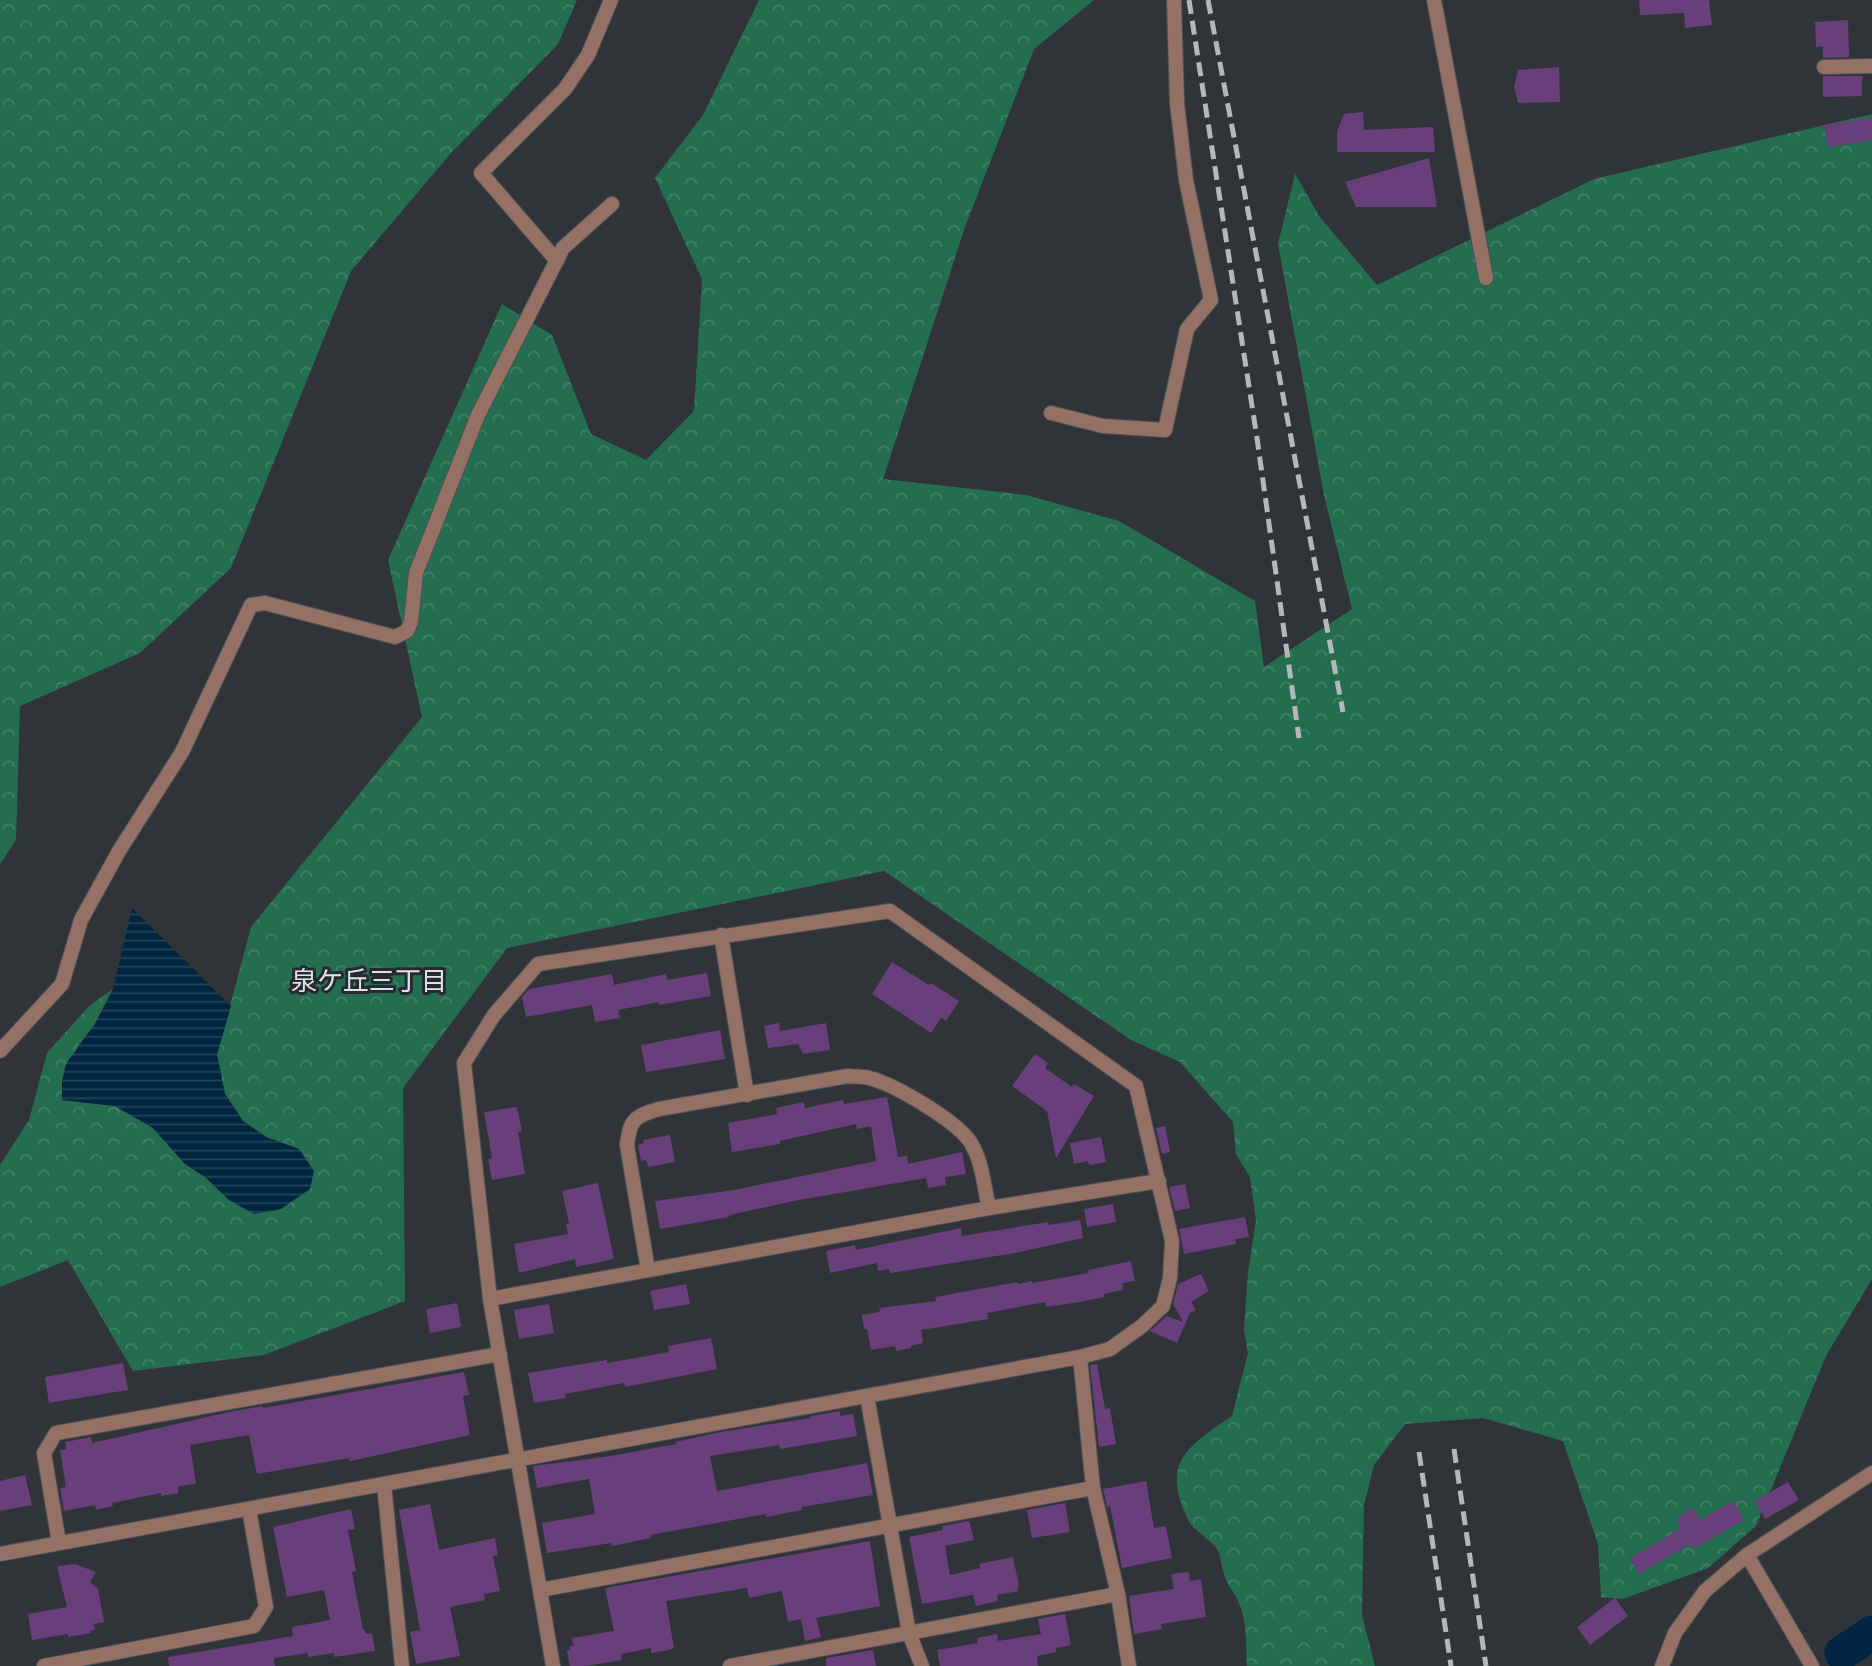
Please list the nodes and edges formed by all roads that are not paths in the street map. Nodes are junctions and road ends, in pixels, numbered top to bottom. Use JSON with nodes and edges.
{"nodes":[{"id":1,"x":611,"y":0,"type":"edge"},
{"id":2,"x":1174,"y":0,"type":"edge"},
{"id":3,"x":1434,"y":0,"type":"edge"},
{"id":4,"x":1872,"y":66,"type":"edge"},
{"id":5,"x":1824,"y":67,"type":"dead end"},
{"id":6,"x":612,"y":204,"type":"dead end"},
{"id":7,"x":557,"y":261,"type":"junction"},
{"id":8,"x":1486,"y":278,"type":"dead end"},
{"id":9,"x":1051,"y":413,"type":"dead end"},
{"id":10,"x":722,"y":935,"type":"junction"},
{"id":11,"x":0,"y":1051,"type":"edge"},
{"id":12,"x":747,"y":1095,"type":"junction"},
{"id":13,"x":1159,"y":1181,"type":"junction"},
{"id":14,"x":989,"y":1208,"type":"junction"},
{"id":15,"x":648,"y":1270,"type":"junction"},
{"id":16,"x":490,"y":1299,"type":"junction"},
{"id":17,"x":500,"y":1354,"type":"junction"},
{"id":18,"x":1080,"y":1357,"type":"junction"},
{"id":19,"x":867,"y":1396,"type":"junction"},
{"id":20,"x":518,"y":1460,"type":"junction"},
{"id":21,"x":1872,"y":1473,"type":"edge"},
{"id":22,"x":384,"y":1484,"type":"junction"},
{"id":23,"x":1093,"y":1489,"type":"junction"},
{"id":24,"x":248,"y":1509,"type":"junction"},
{"id":25,"x":891,"y":1527,"type":"junction"},
{"id":26,"x":59,"y":1544,"type":"junction"},
{"id":27,"x":0,"y":1554,"type":"edge"},
{"id":28,"x":1747,"y":1555,"type":"junction"},
{"id":29,"x":540,"y":1590,"type":"junction"},
{"id":30,"x":1118,"y":1594,"type":"junction"},
{"id":31,"x":909,"y":1633,"type":"junction"},
{"id":32,"x":44,"y":1666,"type":"edge"},
{"id":33,"x":402,"y":1666,"type":"edge"},
{"id":34,"x":553,"y":1666,"type":"edge"},
{"id":35,"x":730,"y":1666,"type":"edge"},
{"id":36,"x":922,"y":1666,"type":"edge"},
{"id":37,"x":1129,"y":1666,"type":"edge"},
{"id":38,"x":1662,"y":1666,"type":"edge"},
{"id":39,"x":1812,"y":1666,"type":"edge"}],
"edges":[{"from":1,"to":7,"type":"street"},
{"from":2,"to":9,"type":"street"},
{"from":3,"to":8,"type":"street"},
{"from":4,"to":5,"type":"street"},
{"from":6,"to":7,"type":"street"},
{"from":7,"to":11,"type":"street"},
{"from":10,"to":12,"type":"street"},
{"from":10,"to":13,"type":"street"},
{"from":10,"to":16,"type":"street"},
{"from":12,"to":14,"type":"street"},
{"from":12,"to":15,"type":"street"},
{"from":13,"to":14,"type":"street"},
{"from":13,"to":18,"type":"street"},
{"from":14,"to":15,"type":"street"},
{"from":15,"to":16,"type":"street"},
{"from":16,"to":17,"type":"street"},
{"from":17,"to":20,"type":"street"},
{"from":17,"to":26,"type":"street"},
{"from":18,"to":19,"type":"street"},
{"from":18,"to":23,"type":"street"},
{"from":19,"to":20,"type":"street"},
{"from":19,"to":25,"type":"street"},
{"from":20,"to":22,"type":"street"},
{"from":20,"to":29,"type":"street"},
{"from":21,"to":28,"type":"street"},
{"from":22,"to":24,"type":"street"},
{"from":22,"to":33,"type":"street"},
{"from":23,"to":25,"type":"street"},
{"from":23,"to":30,"type":"street"},
{"from":24,"to":26,"type":"street"},
{"from":24,"to":32,"type":"street"},
{"from":25,"to":29,"type":"street"},
{"from":25,"to":31,"type":"street"},
{"from":26,"to":27,"type":"street"},
{"from":28,"to":38,"type":"street"},
{"from":28,"to":39,"type":"street"},
{"from":29,"to":34,"type":"street"},
{"from":30,"to":31,"type":"street"},
{"from":30,"to":37,"type":"street"},
{"from":31,"to":35,"type":"street"},
{"from":31,"to":36,"type":"street"}]}
